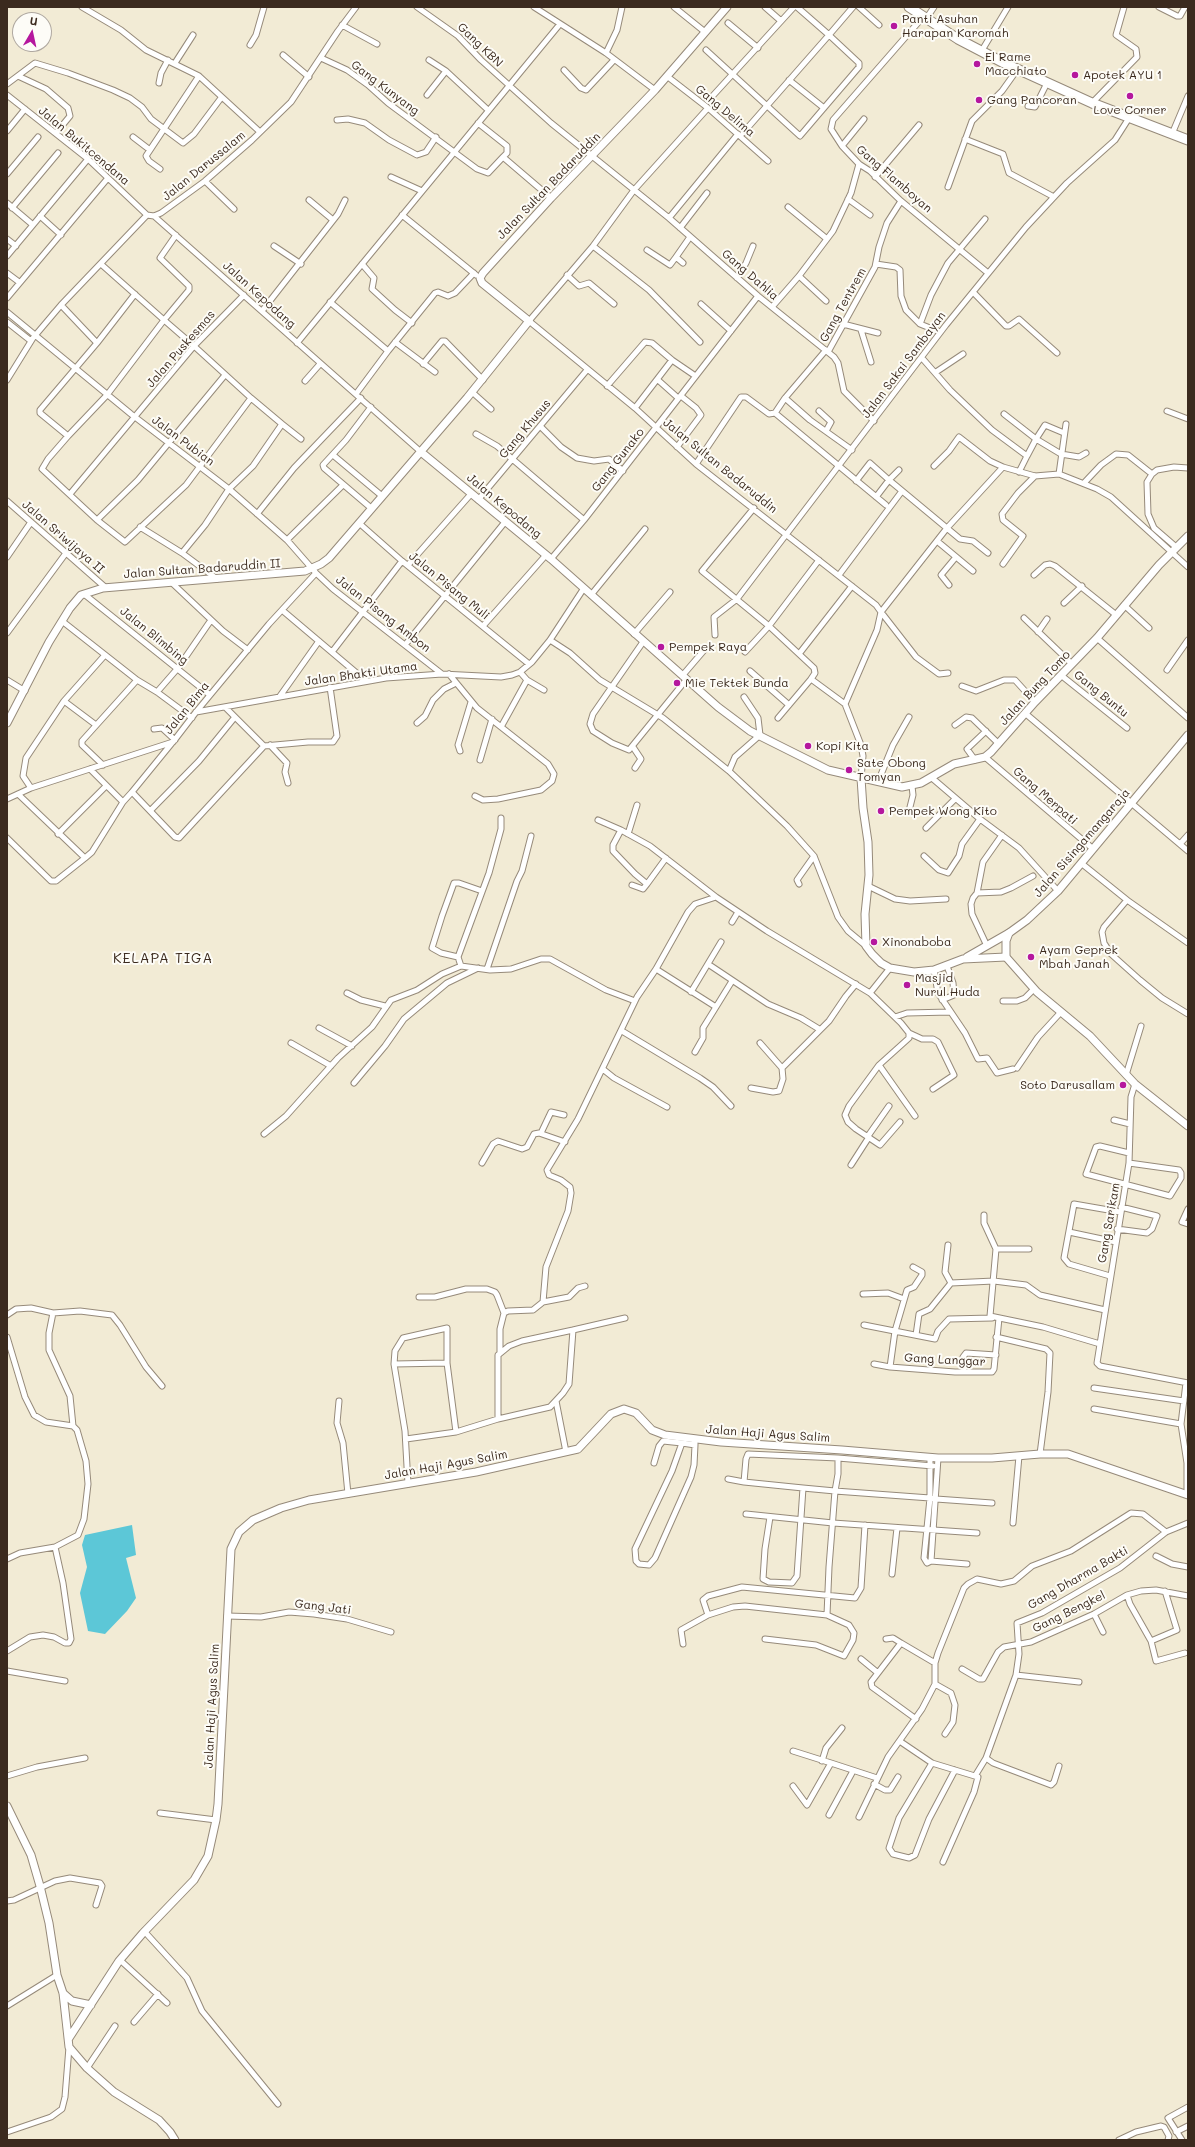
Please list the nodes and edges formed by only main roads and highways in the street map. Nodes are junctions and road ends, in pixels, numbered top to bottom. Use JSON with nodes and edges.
{"nodes":[{"id":1,"x":909,"y":7,"type":"edge"},
{"id":2,"x":1188,"y":140,"type":"edge"}],
"edges":[{"from":1,"to":2,"type":"highway"}]}
